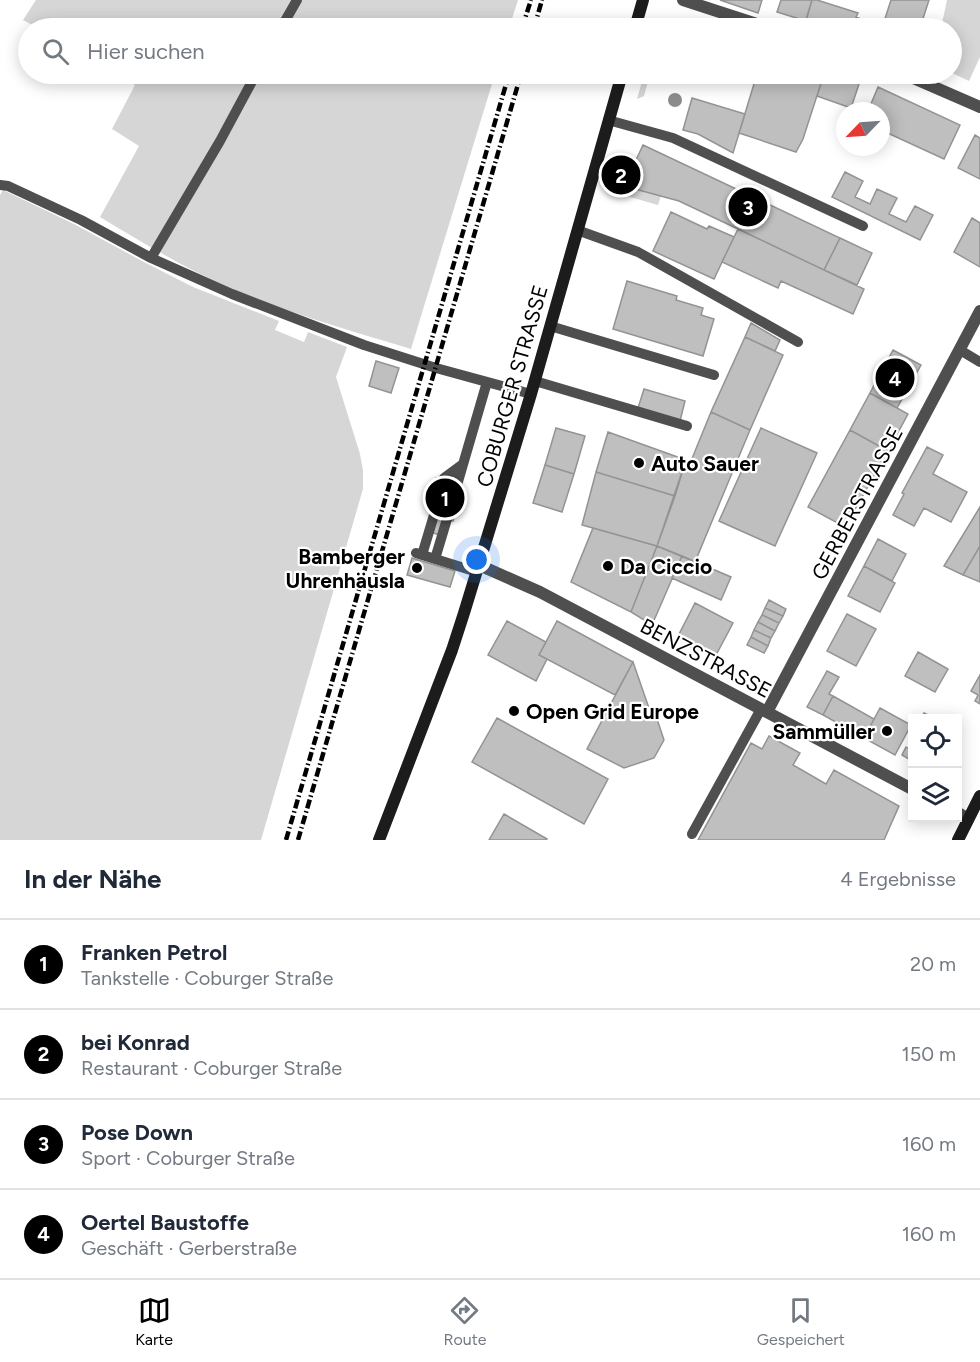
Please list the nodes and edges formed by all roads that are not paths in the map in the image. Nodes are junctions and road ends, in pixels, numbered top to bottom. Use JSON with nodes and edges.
{"nodes":[{"id":1,"x":297,"y":0,"type":"edge"},
{"id":2,"x":644,"y":0,"type":"edge"},
{"id":3,"x":683,"y":0,"type":"edge"},
{"id":4,"x":287,"y":18,"type":"edge"},
{"id":5,"x":638,"y":18,"type":"edge"},
{"id":6,"x":738,"y":18,"type":"edge"},
{"id":7,"x":251,"y":84,"type":"edge"},
{"id":8,"x":619,"y":84,"type":"edge"},
{"id":9,"x":927,"y":84,"type":"edge"},
{"id":10,"x":980,"y":107,"type":"edge"},
{"id":11,"x":608,"y":120,"type":"junction"},
{"id":12,"x":0,"y":185,"type":"edge"},
{"id":13,"x":863,"y":226,"type":"dead end"},
{"id":14,"x":577,"y":230,"type":"junction"},
{"id":15,"x":151,"y":258,"type":"junction"},
{"id":16,"x":980,"y":312,"type":"edge"},
{"id":17,"x":550,"y":326,"type":"junction"},
{"id":18,"x":798,"y":342,"type":"dead end"},
{"id":19,"x":960,"y":350,"type":"junction"},
{"id":20,"x":980,"y":362,"type":"edge"},
{"id":21,"x":714,"y":375,"type":"dead end"},
{"id":22,"x":487,"y":382,"type":"junction"},
{"id":23,"x":533,"y":387,"type":"junction"},
{"id":24,"x":687,"y":426,"type":"dead end"},
{"id":25,"x":463,"y":464,"type":"junction"},
{"id":26,"x":444,"y":480,"type":"dead end"},
{"id":27,"x":457,"y":485,"type":"dead end"},
{"id":28,"x":434,"y":515,"type":"dead end"},
{"id":29,"x":447,"y":519,"type":"dead end"},
{"id":30,"x":435,"y":559,"type":"junction"},
{"id":31,"x":478,"y":568,"type":"junction"},
{"id":32,"x":764,"y":710,"type":"junction"},
{"id":33,"x":908,"y":787,"type":"edge"},
{"id":34,"x":980,"y":796,"type":"edge"},
{"id":35,"x":963,"y":816,"type":"edge"},
{"id":36,"x":692,"y":834,"type":"dead end"},
{"id":37,"x":379,"y":840,"type":"edge"},
{"id":38,"x":957,"y":840,"type":"edge"}],
"edges":[{"from":1,"to":4,"type":"lane"},
{"from":2,"to":5,"type":"street"},
{"from":3,"to":6,"type":"street"},
{"from":7,"to":15,"type":"lane"},
{"from":8,"to":11,"type":"street","name":"COBURGER STRASSE"},
{"from":9,"to":10,"type":"street"},
{"from":11,"to":13,"type":"lane"},
{"from":11,"to":14,"type":"street","name":"COBURGER STRASSE"},
{"from":12,"to":15,"type":"lane"},
{"from":14,"to":17,"type":"street","name":"COBURGER STRASSE"},
{"from":14,"to":18,"type":"lane"},
{"from":15,"to":22,"type":"lane"},
{"from":16,"to":19,"type":"street","name":"GERBERSTRASSE"},
{"from":17,"to":21,"type":"lane"},
{"from":17,"to":23,"type":"street","name":"COBURGER STRASSE"},
{"from":19,"to":20,"type":"lane"},
{"from":19,"to":32,"type":"street","name":"GERBERSTRASSE"},
{"from":22,"to":23,"type":"lane"},
{"from":22,"to":25,"type":"lane"},
{"from":23,"to":24,"type":"lane"},
{"from":23,"to":31,"type":"street","name":"COBURGER STRASSE"},
{"from":25,"to":26,"type":"lane"},
{"from":25,"to":27,"type":"lane"},
{"from":28,"to":30,"type":"lane"},
{"from":29,"to":30,"type":"lane"},
{"from":30,"to":31,"type":"lane"},
{"from":31,"to":32,"type":"street","name":"BENZSTRASSE"},
{"from":31,"to":37,"type":"street","name":"COBURGER STRASSE"},
{"from":32,"to":33,"type":"street","name":"BENZSTRASSE"},
{"from":32,"to":36,"type":"lane"},
{"from":34,"to":35,"type":"street"},
{"from":35,"to":38,"type":"street"}]}
